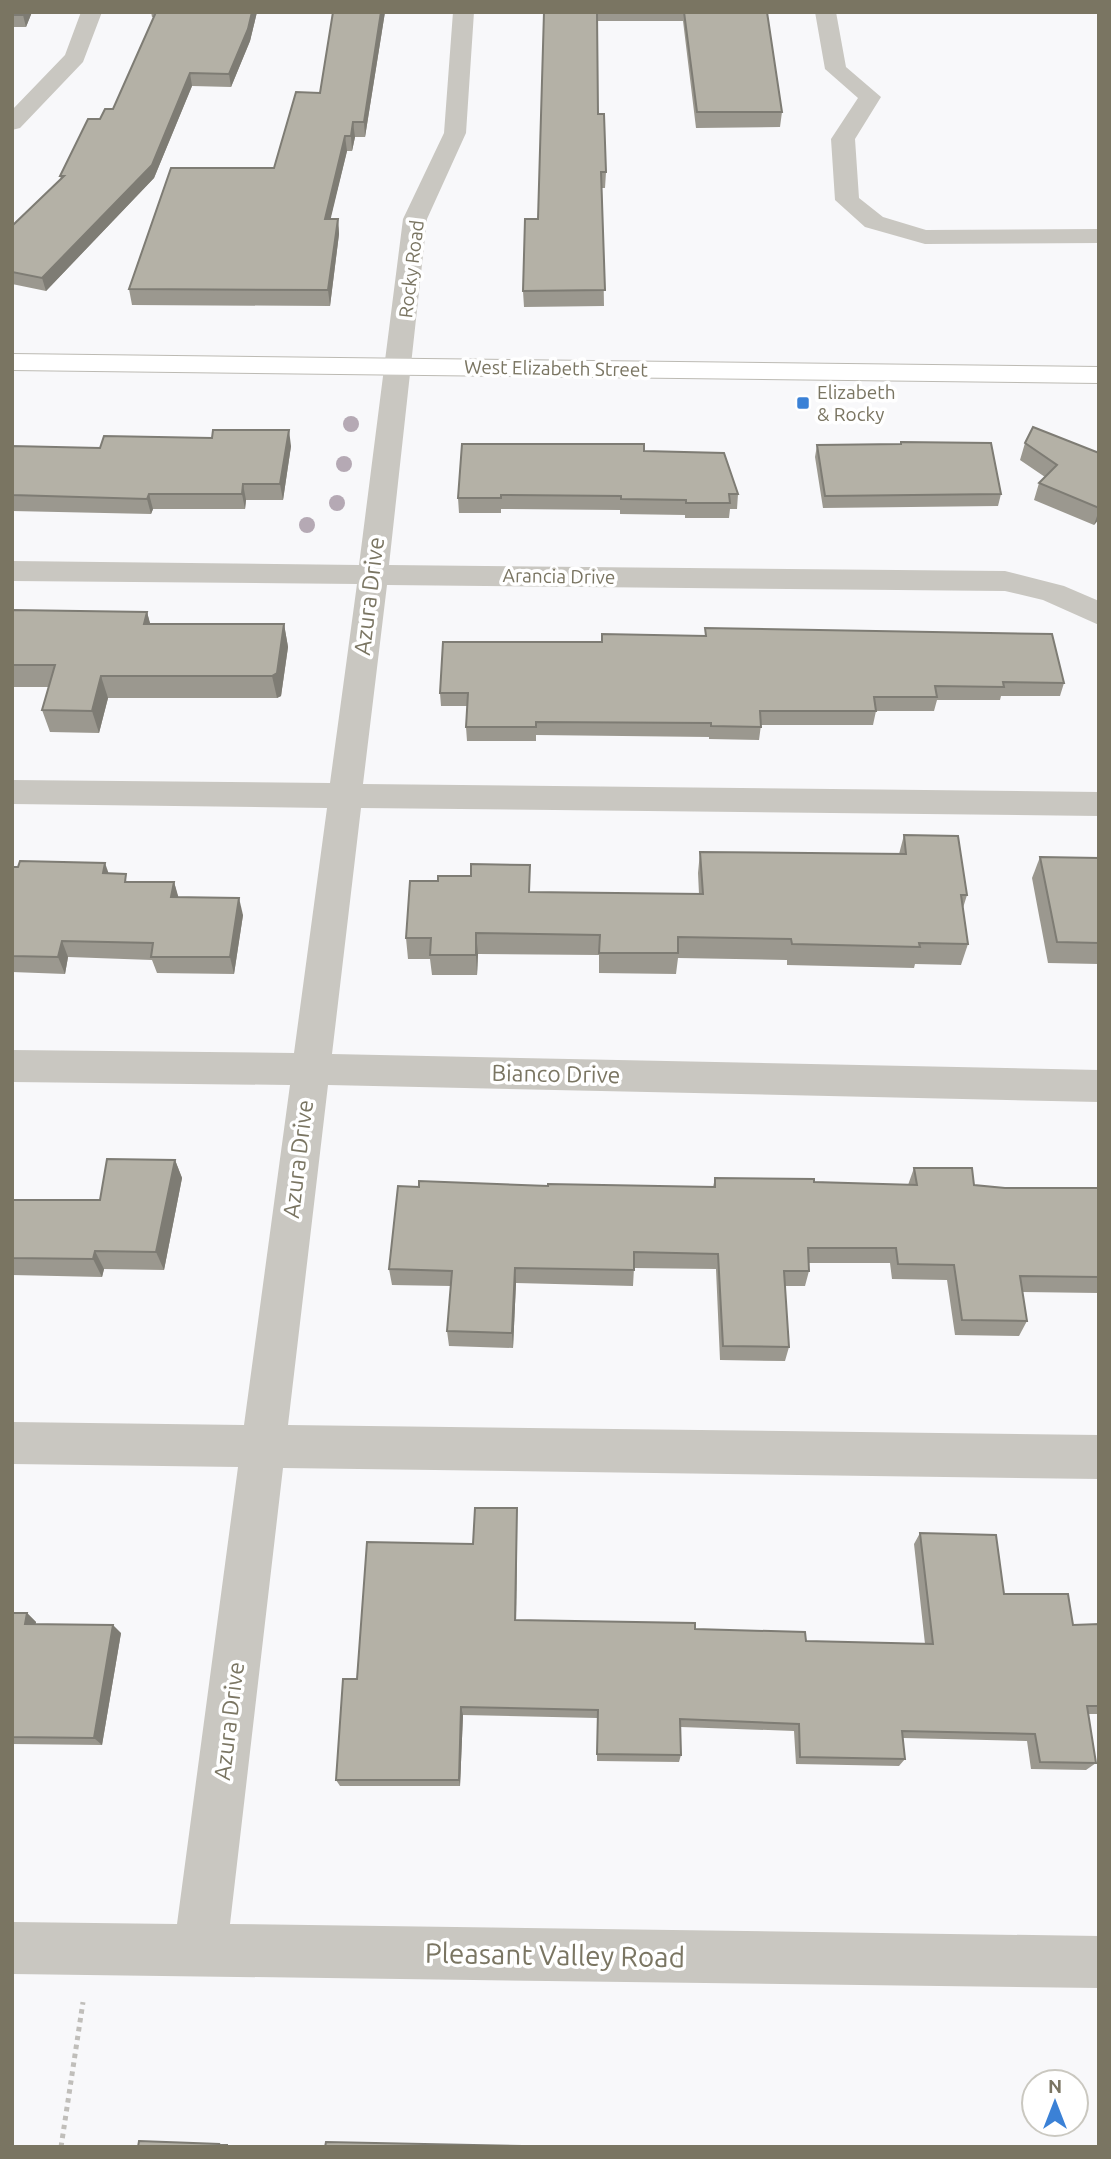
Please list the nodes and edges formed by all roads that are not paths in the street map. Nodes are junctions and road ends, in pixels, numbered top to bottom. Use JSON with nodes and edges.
{"nodes":[{"id":1,"x":92,"y":12,"type":"edge"},
{"id":2,"x":464,"y":12,"type":"edge"},
{"id":3,"x":825,"y":12,"type":"edge"},
{"id":4,"x":23,"y":102,"type":"edge"},
{"id":5,"x":12,"y":123,"type":"edge"},
{"id":6,"x":1099,"y":236,"type":"edge"},
{"id":7,"x":12,"y":362,"type":"edge"},
{"id":8,"x":399,"y":367,"type":"junction"},
{"id":9,"x":1099,"y":375,"type":"edge"},
{"id":10,"x":12,"y":571,"type":"edge"},
{"id":11,"x":371,"y":574,"type":"junction"},
{"id":12,"x":1099,"y":615,"type":"edge"},
{"id":13,"x":12,"y":792,"type":"edge"},
{"id":14,"x":345,"y":795,"type":"junction"},
{"id":15,"x":1099,"y":804,"type":"edge"},
{"id":16,"x":12,"y":1066,"type":"edge"},
{"id":17,"x":309,"y":1069,"type":"junction"},
{"id":18,"x":1099,"y":1086,"type":"edge"},
{"id":19,"x":12,"y":1443,"type":"edge"},
{"id":20,"x":263,"y":1447,"type":"junction"},
{"id":21,"x":1099,"y":1457,"type":"edge"},
{"id":22,"x":12,"y":1948,"type":"edge"},
{"id":23,"x":200,"y":1951,"type":"junction"},
{"id":24,"x":1099,"y":1962,"type":"edge"}],
"edges":[{"from":1,"to":4,"type":"street"},
{"from":2,"to":8,"type":"street","name":"Rocky Road"},
{"from":3,"to":6,"type":"street"},
{"from":4,"to":5,"type":"street"},
{"from":7,"to":8,"type":"main road","name":"West Elizabeth Street"},
{"from":8,"to":9,"type":"main road","name":"West Elizabeth Street"},
{"from":8,"to":11,"type":"street","name":"Azura Drive"},
{"from":10,"to":11,"type":"street","name":"Arancia Drive"},
{"from":11,"to":12,"type":"street","name":"Arancia Drive"},
{"from":11,"to":14,"type":"street","name":"Azura Drive"},
{"from":13,"to":14,"type":"street"},
{"from":14,"to":15,"type":"street"},
{"from":14,"to":17,"type":"street","name":"Azura Drive"},
{"from":16,"to":17,"type":"street","name":"Bianco Drive"},
{"from":17,"to":18,"type":"street","name":"Bianco Drive"},
{"from":17,"to":20,"type":"street","name":"Azura Drive"},
{"from":19,"to":20,"type":"street"},
{"from":20,"to":21,"type":"street"},
{"from":20,"to":23,"type":"street","name":"Azura Drive"},
{"from":22,"to":23,"type":"street","name":"Pleasant Valley Road"},
{"from":23,"to":24,"type":"street","name":"Pleasant Valley Road"}]}
